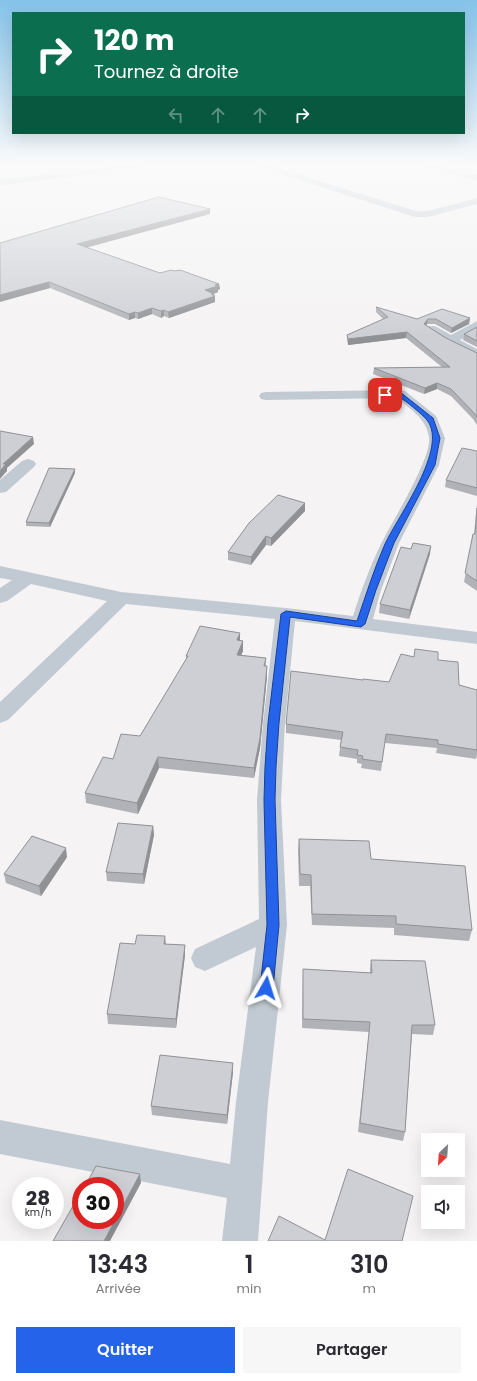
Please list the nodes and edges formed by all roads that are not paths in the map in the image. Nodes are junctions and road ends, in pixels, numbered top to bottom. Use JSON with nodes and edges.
{"nodes":[{"id":1,"x":477,"y":325,"type":"edge"},
{"id":2,"x":431,"y":329,"type":"edge"},
{"id":3,"x":450,"y":340,"type":"junction"},
{"id":4,"x":477,"y":354,"type":"edge"},
{"id":5,"x":266,"y":396,"type":"dead end"},
{"id":6,"x":28,"y":464,"type":"dead end"},
{"id":7,"x":0,"y":488,"type":"edge"},
{"id":8,"x":0,"y":572,"type":"edge"},
{"id":9,"x":27,"y":578,"type":"junction"},
{"id":10,"x":0,"y":597,"type":"edge"},
{"id":11,"x":121,"y":598,"type":"junction"},
{"id":12,"x":286,"y":614,"type":"junction"},
{"id":13,"x":361,"y":624,"type":"junction"},
{"id":14,"x":477,"y":638,"type":"edge"},
{"id":15,"x":0,"y":715,"type":"edge"},
{"id":16,"x":273,"y":925,"type":"junction"},
{"id":17,"x":205,"y":958,"type":"dead end"},
{"id":18,"x":0,"y":1137,"type":"edge"},
{"id":19,"x":246,"y":1184,"type":"junction"},
{"id":20,"x":240,"y":1241,"type":"edge"}],
"edges":[{"from":1,"to":3,"type":"street"},
{"from":2,"to":3,"type":"street"},
{"from":3,"to":4,"type":"street"},
{"from":5,"to":13,"type":"street"},
{"from":6,"to":7,"type":"street"},
{"from":8,"to":9,"type":"street"},
{"from":9,"to":10,"type":"street"},
{"from":9,"to":11,"type":"street"},
{"from":11,"to":12,"type":"street"},
{"from":11,"to":15,"type":"street"},
{"from":12,"to":13,"type":"street"},
{"from":12,"to":16,"type":"street"},
{"from":13,"to":14,"type":"street"},
{"from":16,"to":17,"type":"street"},
{"from":16,"to":19,"type":"street"},
{"from":18,"to":19,"type":"street"},
{"from":19,"to":20,"type":"street"}]}
